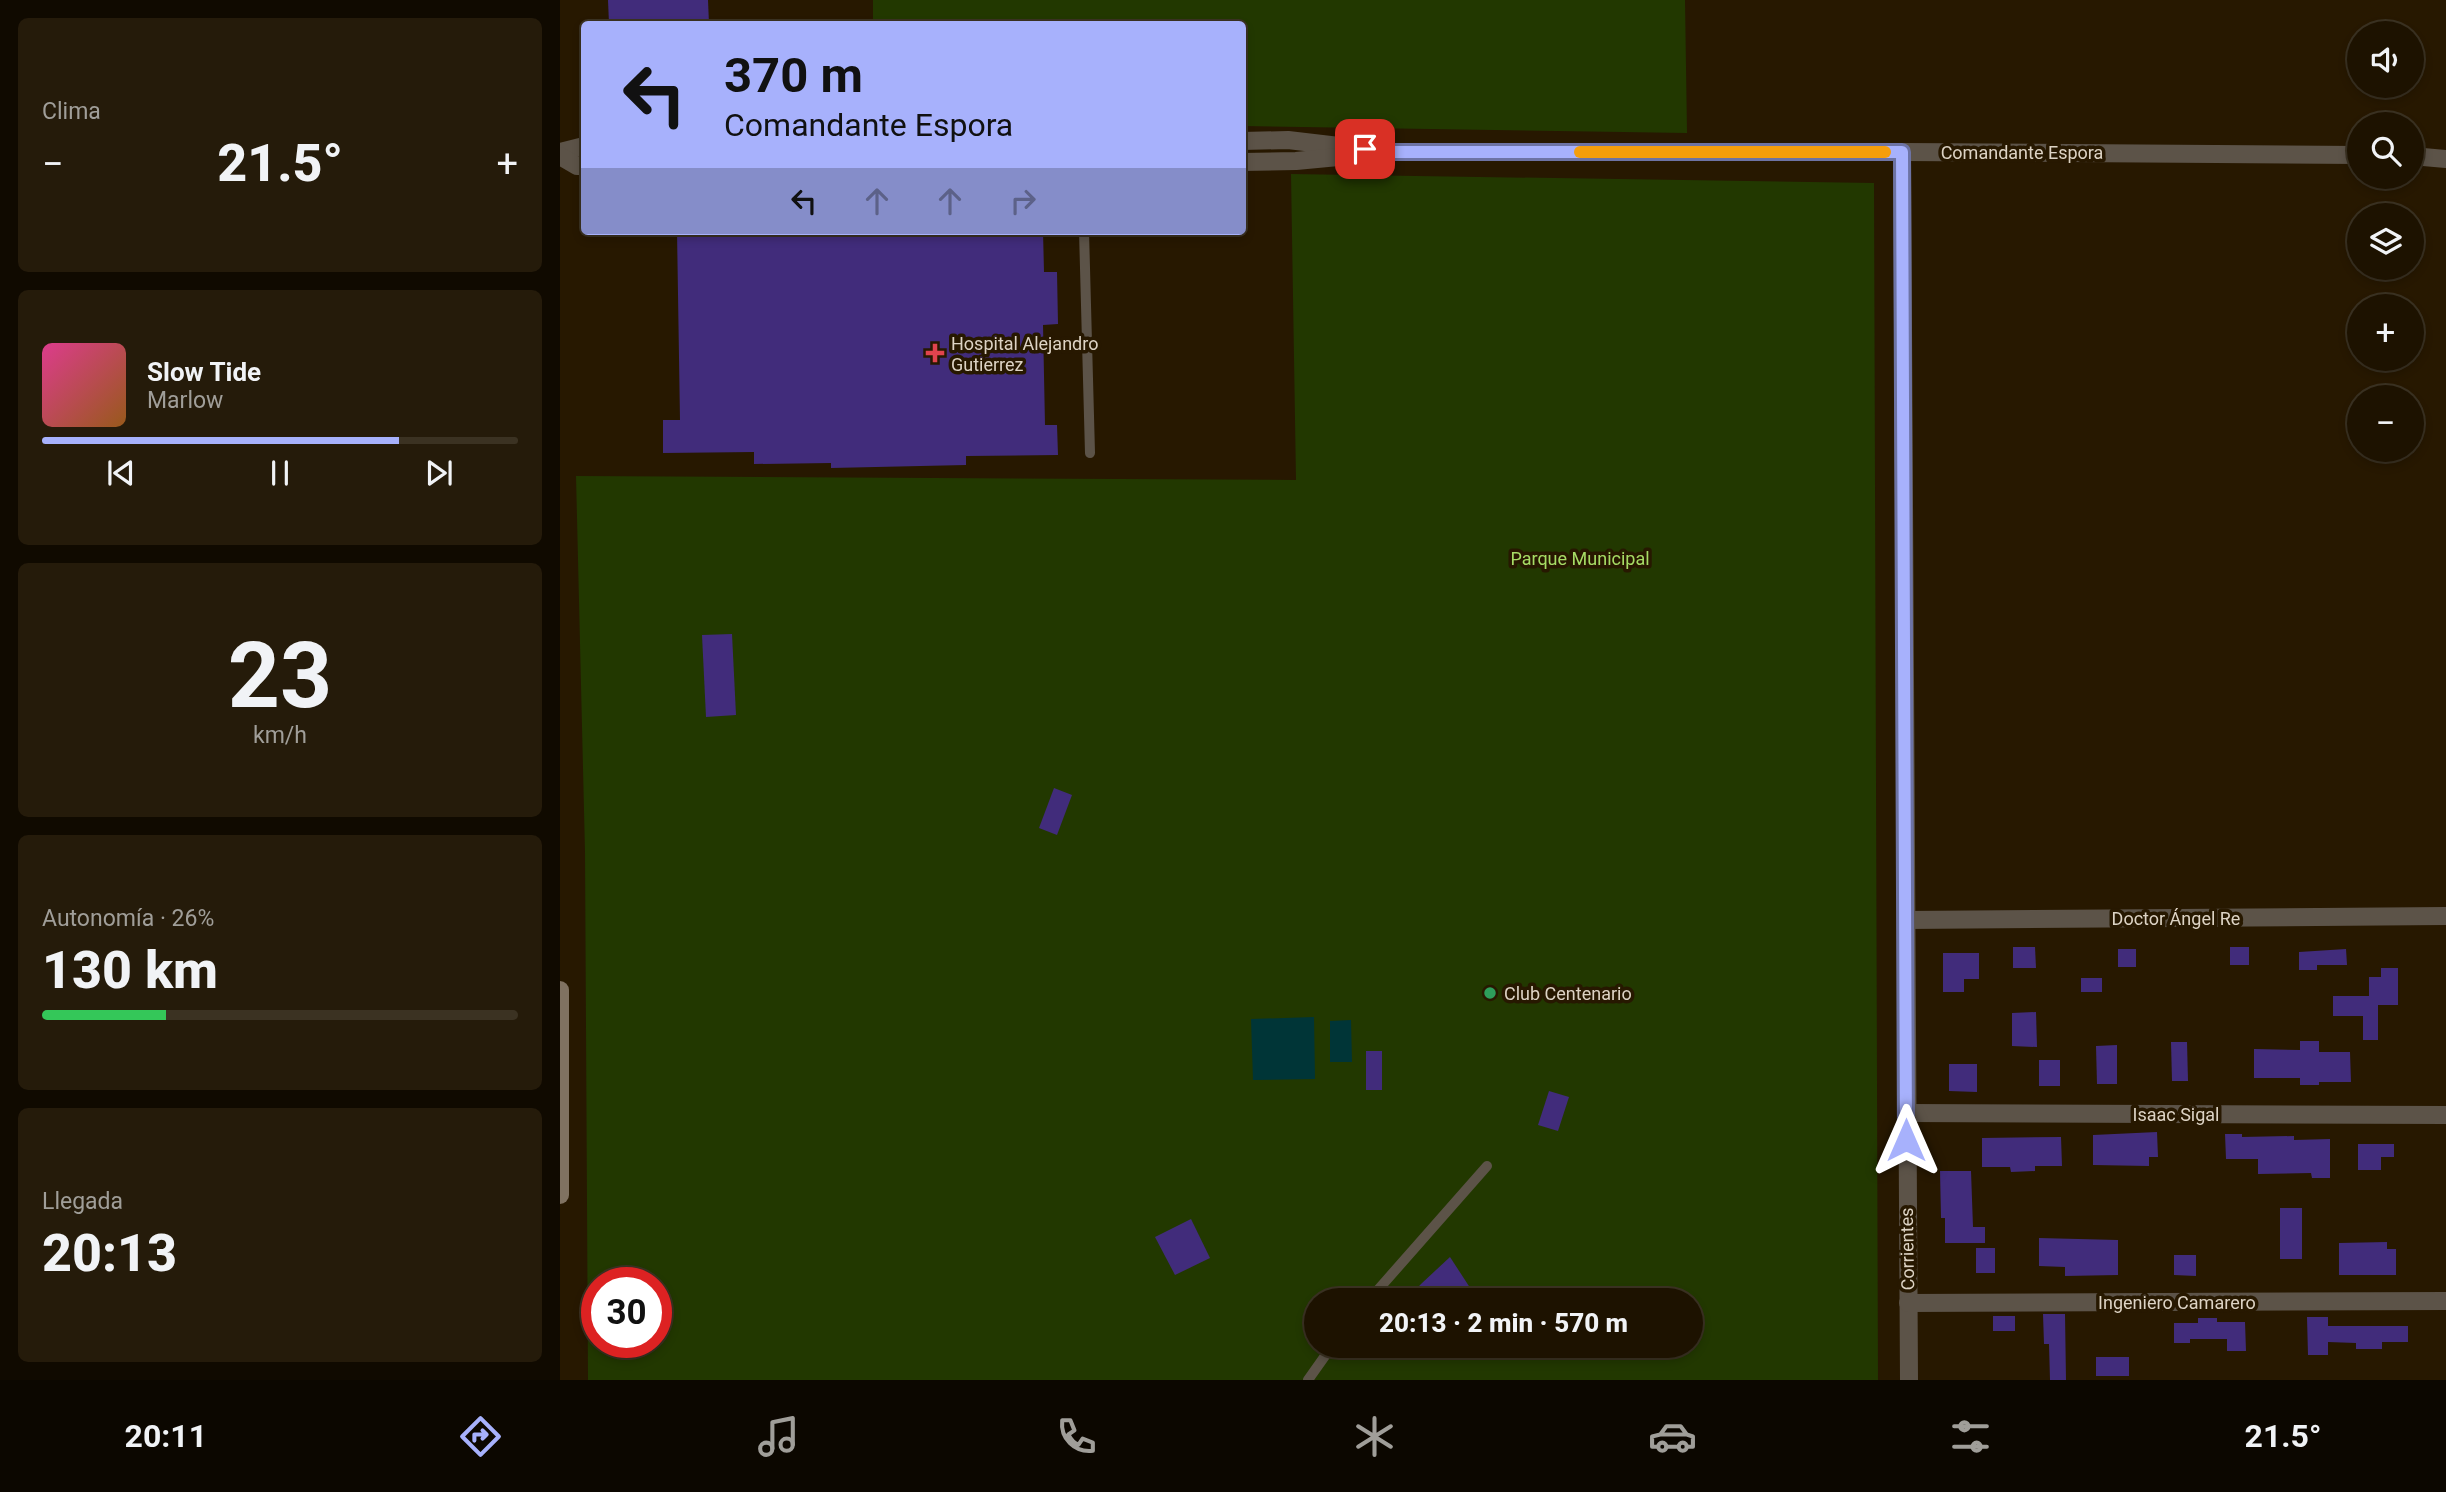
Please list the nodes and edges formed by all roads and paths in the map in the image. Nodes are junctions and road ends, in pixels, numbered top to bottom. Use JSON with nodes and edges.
{"nodes":[{"id":1,"x":1246,"y":141,"type":"edge"},
{"id":2,"x":581,"y":147,"type":"edge"},
{"id":3,"x":1391,"y":152,"type":"junction"},
{"id":4,"x":1902,"y":152,"type":"junction"},
{"id":5,"x":560,"y":154,"type":"edge"},
{"id":6,"x":2347,"y":155,"type":"edge"},
{"id":7,"x":2424,"y":157,"type":"edge"},
{"id":8,"x":2446,"y":159,"type":"edge"},
{"id":9,"x":1246,"y":162,"type":"edge"},
{"id":10,"x":581,"y":166,"type":"edge"},
{"id":11,"x":1084,"y":235,"type":"edge"},
{"id":12,"x":1090,"y":453,"type":"dead end"},
{"id":13,"x":2446,"y":916,"type":"edge"},
{"id":14,"x":1906,"y":920,"type":"junction"},
{"id":15,"x":560,"y":990,"type":"edge"},
{"id":16,"x":561,"y":1066,"type":"edge"},
{"id":17,"x":1906,"y":1113,"type":"junction"},
{"id":18,"x":2446,"y":1115,"type":"edge"},
{"id":19,"x":1487,"y":1166,"type":"dead end"},
{"id":20,"x":560,"y":1195,"type":"edge"},
{"id":21,"x":1380,"y":1288,"type":"edge"},
{"id":22,"x":2446,"y":1301,"type":"edge"},
{"id":23,"x":1908,"y":1303,"type":"junction"},
{"id":24,"x":1324,"y":1358,"type":"edge"},
{"id":25,"x":1308,"y":1380,"type":"edge"},
{"id":26,"x":1909,"y":1380,"type":"edge"}],
"edges":[{"from":1,"to":3,"type":"street","name":"Comandante Espora"},
{"from":2,"to":5,"type":"street"},
{"from":3,"to":4,"type":"street","name":"Comandante Espora"},
{"from":3,"to":9,"type":"street","name":"Comandante Espora"},
{"from":4,"to":6,"type":"street","name":"Comandante Espora"},
{"from":4,"to":14,"type":"street","name":"Corrientes"},
{"from":5,"to":10,"type":"street"},
{"from":7,"to":8,"type":"street"},
{"from":11,"to":12,"type":"lane"},
{"from":13,"to":14,"type":"street","name":"Doctor Ángel Re"},
{"from":14,"to":17,"type":"street","name":"Corrientes"},
{"from":15,"to":16,"type":"main road"},
{"from":16,"to":20,"type":"main road"},
{"from":17,"to":18,"type":"street","name":"Isaac Sigal"},
{"from":17,"to":23,"type":"street","name":"Corrientes"},
{"from":19,"to":21,"type":"lane"},
{"from":22,"to":23,"type":"street","name":"Ingeniero Camarero"},
{"from":23,"to":26,"type":"street","name":"Corrientes"},
{"from":24,"to":25,"type":"lane"}]}
